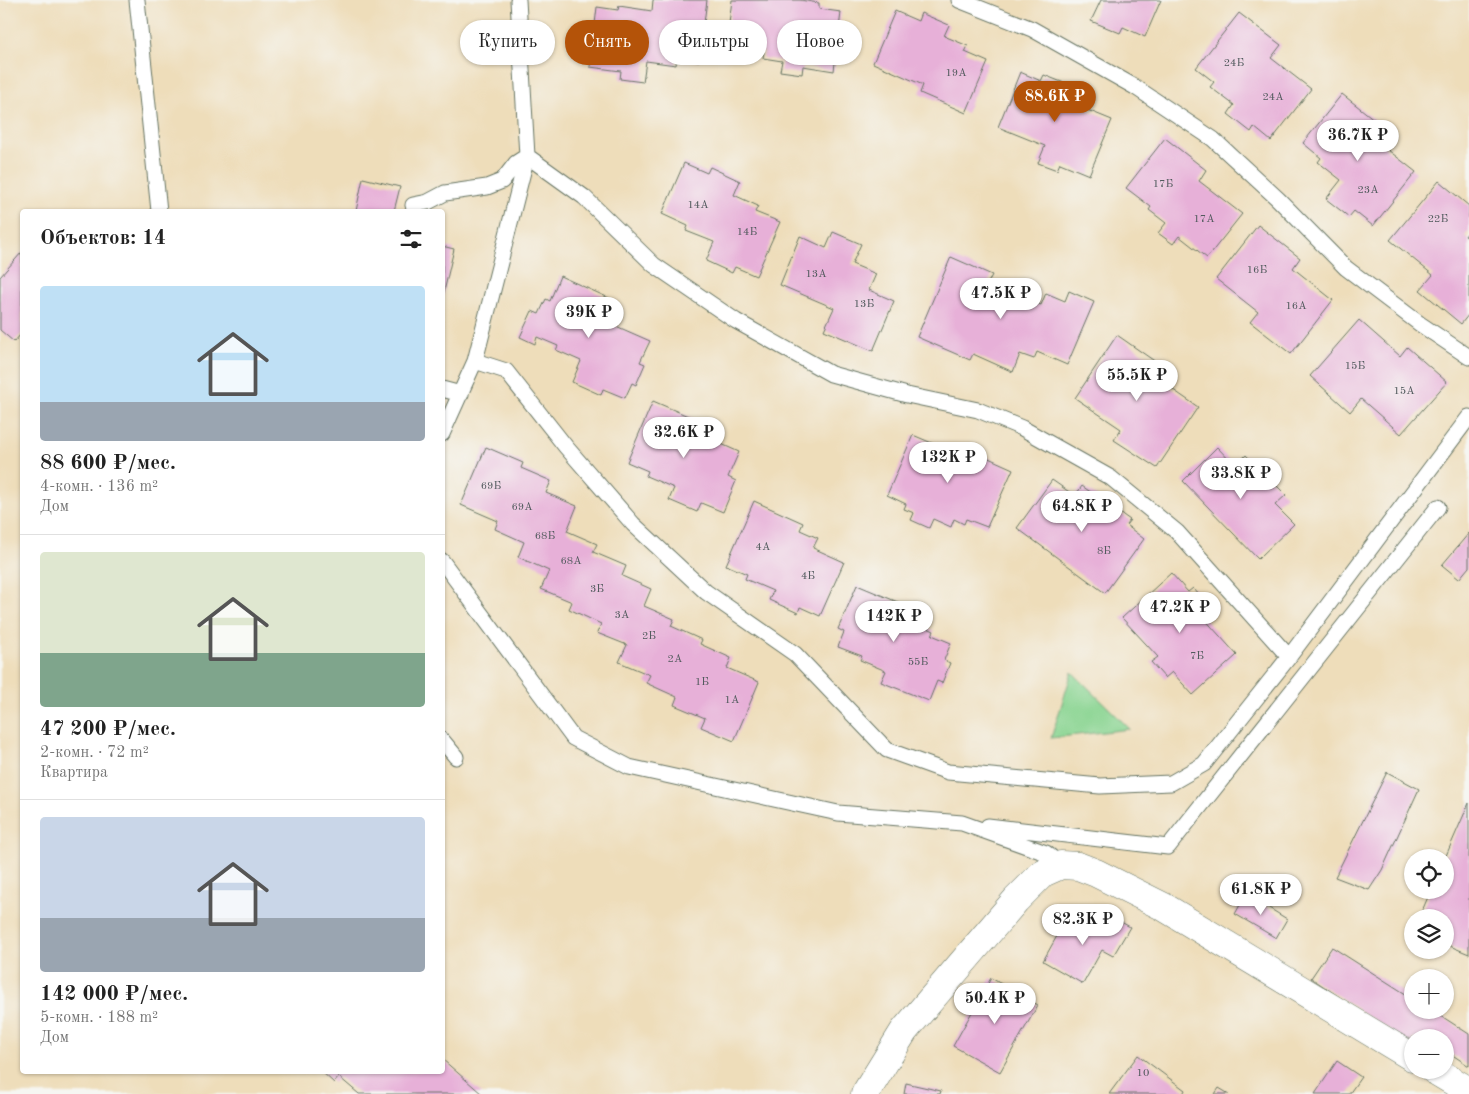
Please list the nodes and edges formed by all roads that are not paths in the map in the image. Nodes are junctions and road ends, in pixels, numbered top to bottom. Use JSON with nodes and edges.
{"nodes":[{"id":1,"x":137,"y":0,"type":"edge"},
{"id":2,"x":518,"y":0,"type":"edge"},
{"id":3,"x":959,"y":0,"type":"edge"},
{"id":4,"x":526,"y":156,"type":"junction"},
{"id":5,"x":413,"y":205,"type":"dead end"},
{"id":6,"x":159,"y":209,"type":"edge"},
{"id":7,"x":1469,"y":357,"type":"edge"},
{"id":8,"x":475,"y":361,"type":"junction"},
{"id":9,"x":445,"y":390,"type":"edge"},
{"id":10,"x":461,"y":394,"type":"junction"},
{"id":11,"x":1469,"y":416,"type":"edge"},
{"id":12,"x":445,"y":428,"type":"edge"},
{"id":13,"x":1438,"y":507,"type":"dead end"},
{"id":14,"x":445,"y":565,"type":"edge"},
{"id":15,"x":1290,"y":656,"type":"junction"},
{"id":16,"x":445,"y":744,"type":"edge"},
{"id":17,"x":456,"y":757,"type":"dead end"},
{"id":18,"x":962,"y":823,"type":"junction"},
{"id":19,"x":1061,"y":865,"type":"junction"},
{"id":20,"x":1404,"y":1052,"type":"edge"},
{"id":21,"x":1449,"y":1079,"type":"edge"},
{"id":22,"x":1469,"y":1091,"type":"edge"},
{"id":23,"x":865,"y":1094,"type":"edge"}],
"edges":[{"from":1,"to":6,"type":"lane"},
{"from":2,"to":4,"type":"lane"},
{"from":3,"to":7,"type":"lane"},
{"from":4,"to":5,"type":"lane"},
{"from":4,"to":8,"type":"lane"},
{"from":4,"to":15,"type":"lane"},
{"from":8,"to":10,"type":"lane"},
{"from":8,"to":15,"type":"lane"},
{"from":9,"to":10,"type":"lane"},
{"from":10,"to":12,"type":"lane"},
{"from":11,"to":15,"type":"lane"},
{"from":13,"to":18,"type":"lane"},
{"from":14,"to":18,"type":"lane"},
{"from":16,"to":17,"type":"lane"},
{"from":18,"to":19,"type":"lane"},
{"from":19,"to":20,"type":"street"},
{"from":19,"to":23,"type":"street"},
{"from":21,"to":22,"type":"street"}]}
